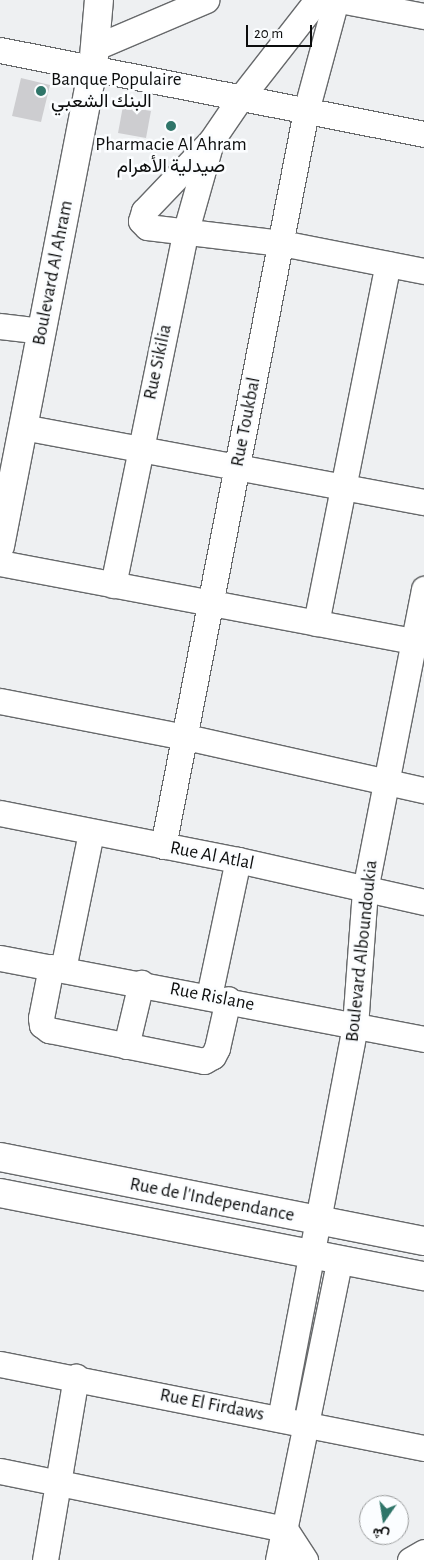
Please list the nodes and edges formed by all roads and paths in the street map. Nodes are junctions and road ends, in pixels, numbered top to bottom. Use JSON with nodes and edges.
{"nodes":[{"id":1,"x":99,"y":0,"type":"edge"},
{"id":2,"x":206,"y":0,"type":"edge"},
{"id":3,"x":317,"y":0,"type":"edge"},
{"id":4,"x":336,"y":0,"type":"edge"},
{"id":5,"x":340,"y":0,"type":"edge"},
{"id":6,"x":424,"y":16,"type":"edge"},
{"id":7,"x":0,"y":50,"type":"edge"},
{"id":8,"x":94,"y":58,"type":"junction"},
{"id":9,"x":239,"y":100,"type":"junction"},
{"id":10,"x":306,"y":111,"type":"junction"},
{"id":11,"x":424,"y":134,"type":"edge"},
{"id":12,"x":211,"y":141,"type":"junction"},
{"id":13,"x":186,"y":230,"type":"junction"},
{"id":14,"x":281,"y":243,"type":"junction"},
{"id":15,"x":388,"y":264,"type":"junction"},
{"id":16,"x":424,"y":271,"type":"edge"},
{"id":17,"x":0,"y":326,"type":"edge"},
{"id":18,"x":42,"y":330,"type":"junction"},
{"id":19,"x":23,"y":427,"type":"junction"},
{"id":20,"x":140,"y":448,"type":"junction"},
{"id":21,"x":237,"y":467,"type":"junction"},
{"id":22,"x":342,"y":486,"type":"junction"},
{"id":23,"x":424,"y":502,"type":"edge"},
{"id":24,"x":0,"y":546,"type":"edge"},
{"id":25,"x":0,"y":564,"type":"edge"},
{"id":26,"x":113,"y":585,"type":"junction"},
{"id":27,"x":423,"y":600,"type":"edge"},
{"id":28,"x":210,"y":603,"type":"junction"},
{"id":29,"x":316,"y":623,"type":"junction"},
{"id":30,"x":414,"y":641,"type":"junction"},
{"id":31,"x":415,"y":687,"type":"edge"},
{"id":32,"x":0,"y":701,"type":"edge"},
{"id":33,"x":186,"y":737,"type":"junction"},
{"id":34,"x":387,"y":782,"type":"junction"},
{"id":35,"x":424,"y":790,"type":"edge"},
{"id":36,"x":0,"y":813,"type":"edge"},
{"id":37,"x":92,"y":832,"type":"junction"},
{"id":38,"x":163,"y":846,"type":"junction"},
{"id":39,"x":238,"y":860,"type":"junction"},
{"id":40,"x":365,"y":890,"type":"junction"},
{"id":41,"x":424,"y":902,"type":"edge"},
{"id":42,"x":0,"y":958,"type":"edge"},
{"id":43,"x":57,"y":968,"type":"junction"},
{"id":44,"x":141,"y":983,"type":"junction"},
{"id":45,"x":218,"y":998,"type":"junction"},
{"id":46,"x":355,"y":1026,"type":"junction"},
{"id":47,"x":424,"y":1038,"type":"edge"},
{"id":48,"x":126,"y":1046,"type":"junction"},
{"id":49,"x":0,"y":1157,"type":"edge"},
{"id":50,"x":0,"y":1193,"type":"edge"},
{"id":51,"x":318,"y":1221,"type":"junction"},
{"id":52,"x":424,"y":1241,"type":"edge"},
{"id":53,"x":311,"y":1254,"type":"junction"},
{"id":54,"x":340,"y":1259,"type":"junction"},
{"id":55,"x":424,"y":1276,"type":"edge"},
{"id":56,"x":0,"y":1364,"type":"edge"},
{"id":57,"x":76,"y":1377,"type":"junction"},
{"id":58,"x":280,"y":1418,"type":"junction"},
{"id":59,"x":306,"y":1424,"type":"junction"},
{"id":60,"x":424,"y":1448,"type":"edge"},
{"id":61,"x":0,"y":1471,"type":"edge"},
{"id":62,"x":57,"y":1482,"type":"junction"},
{"id":63,"x":285,"y":1529,"type":"junction"},
{"id":64,"x":424,"y":1552,"type":"edge"},
{"id":65,"x":45,"y":1560,"type":"edge"},
{"id":66,"x":278,"y":1560,"type":"edge"},
{"id":67,"x":305,"y":1560,"type":"edge"},
{"id":68,"x":410,"y":1560,"type":"edge"}],
"edges":[{"from":1,"to":8,"type":"main road","name":"Boulevard Al Ahram"},
{"from":2,"to":8,"type":"street"},
{"from":3,"to":9,"type":"street"},
{"from":4,"to":10,"type":"street","name":"Rue Toukbal"},
{"from":5,"to":6,"type":"street"},
{"from":7,"to":8,"type":"street"},
{"from":8,"to":9,"type":"street"},
{"from":8,"to":18,"type":"main road","name":"Boulevard Al Ahram"},
{"from":9,"to":10,"type":"street"},
{"from":9,"to":12,"type":"street"},
{"from":10,"to":11,"type":"street"},
{"from":10,"to":14,"type":"street","name":"Rue Toukbal"},
{"from":12,"to":13,"type":"street","name":"Rue Sikilia"},
{"from":12,"to":13,"type":"street"},
{"from":13,"to":14,"type":"street"},
{"from":13,"to":20,"type":"street","name":"Rue Sikilia"},
{"from":14,"to":15,"type":"street"},
{"from":14,"to":21,"type":"street","name":"Rue Toukbal"},
{"from":15,"to":16,"type":"street"},
{"from":15,"to":22,"type":"street"},
{"from":17,"to":18,"type":"street"},
{"from":18,"to":19,"type":"main road","name":"Boulevard Al Ahram"},
{"from":19,"to":20,"type":"street"},
{"from":19,"to":24,"type":"main road","name":"Boulevard Al Ahram"},
{"from":20,"to":21,"type":"street"},
{"from":20,"to":26,"type":"street","name":"Rue Sikilia"},
{"from":21,"to":22,"type":"street"},
{"from":21,"to":28,"type":"street","name":"Rue Toukbal"},
{"from":22,"to":23,"type":"street"},
{"from":22,"to":29,"type":"street"},
{"from":25,"to":26,"type":"street"},
{"from":26,"to":28,"type":"street"},
{"from":27,"to":30,"type":"street","name":"Boulevard Alboundoukia"},
{"from":28,"to":29,"type":"street"},
{"from":28,"to":33,"type":"street","name":"Rue Toukbal"},
{"from":29,"to":30,"type":"street"},
{"from":30,"to":31,"type":"street","name":"Boulevard Alboundoukia"},
{"from":31,"to":34,"type":"street","name":"Boulevard Alboundoukia"},
{"from":32,"to":33,"type":"street"},
{"from":33,"to":34,"type":"street"},
{"from":33,"to":38,"type":"street","name":"Rue Toukbal"},
{"from":34,"to":35,"type":"street"},
{"from":34,"to":40,"type":"street","name":"Boulevard Alboundoukia"},
{"from":36,"to":37,"type":"street","name":"Rue Al Atlal"},
{"from":37,"to":38,"type":"street","name":"Rue Al Atlal"},
{"from":37,"to":43,"type":"street"},
{"from":38,"to":39,"type":"street","name":"Rue Al Atlal"},
{"from":39,"to":40,"type":"street","name":"Rue Al Atlal"},
{"from":39,"to":45,"type":"street"},
{"from":40,"to":41,"type":"street","name":"Rue Al Atlal"},
{"from":40,"to":46,"type":"street","name":"Boulevard Alboundoukia"},
{"from":42,"to":43,"type":"street","name":"Rue Rislane"},
{"from":43,"to":44,"type":"street","name":"Rue Rislane"},
{"from":43,"to":48,"type":"street"},
{"from":44,"to":45,"type":"street","name":"Rue Rislane"},
{"from":44,"to":48,"type":"street"},
{"from":45,"to":46,"type":"street","name":"Rue Rislane"},
{"from":45,"to":48,"type":"street"},
{"from":46,"to":47,"type":"street","name":"Rue Rislane"},
{"from":46,"to":51,"type":"street","name":"Boulevard Alboundoukia"},
{"from":49,"to":51,"type":"main road","name":"Rue de l'Independance"},
{"from":50,"to":53,"type":"main road","name":"Rue de l'Independance"},
{"from":51,"to":52,"type":"main road","name":"Rue de l'Independance"},
{"from":51,"to":53,"type":"street","name":"Boulevard Alboundoukia"},
{"from":53,"to":54,"type":"main road","name":"Rue de l'Independance"},
{"from":53,"to":58,"type":"street","name":"Boulevard Alboundoukia"},
{"from":54,"to":55,"type":"main road","name":"Rue de l'Independance"},
{"from":54,"to":59,"type":"street"},
{"from":56,"to":57,"type":"street","name":"Rue El Firdaws"},
{"from":57,"to":58,"type":"street","name":"Rue El Firdaws"},
{"from":57,"to":62,"type":"street"},
{"from":58,"to":59,"type":"street","name":"Rue El Firdaws"},
{"from":59,"to":60,"type":"street","name":"Rue El Firdaws"},
{"from":59,"to":63,"type":"street"},
{"from":61,"to":62,"type":"street"},
{"from":62,"to":63,"type":"street"},
{"from":62,"to":65,"type":"street"},
{"from":63,"to":66,"type":"street"},
{"from":63,"to":67,"type":"street"},
{"from":64,"to":68,"type":"street"}]}
